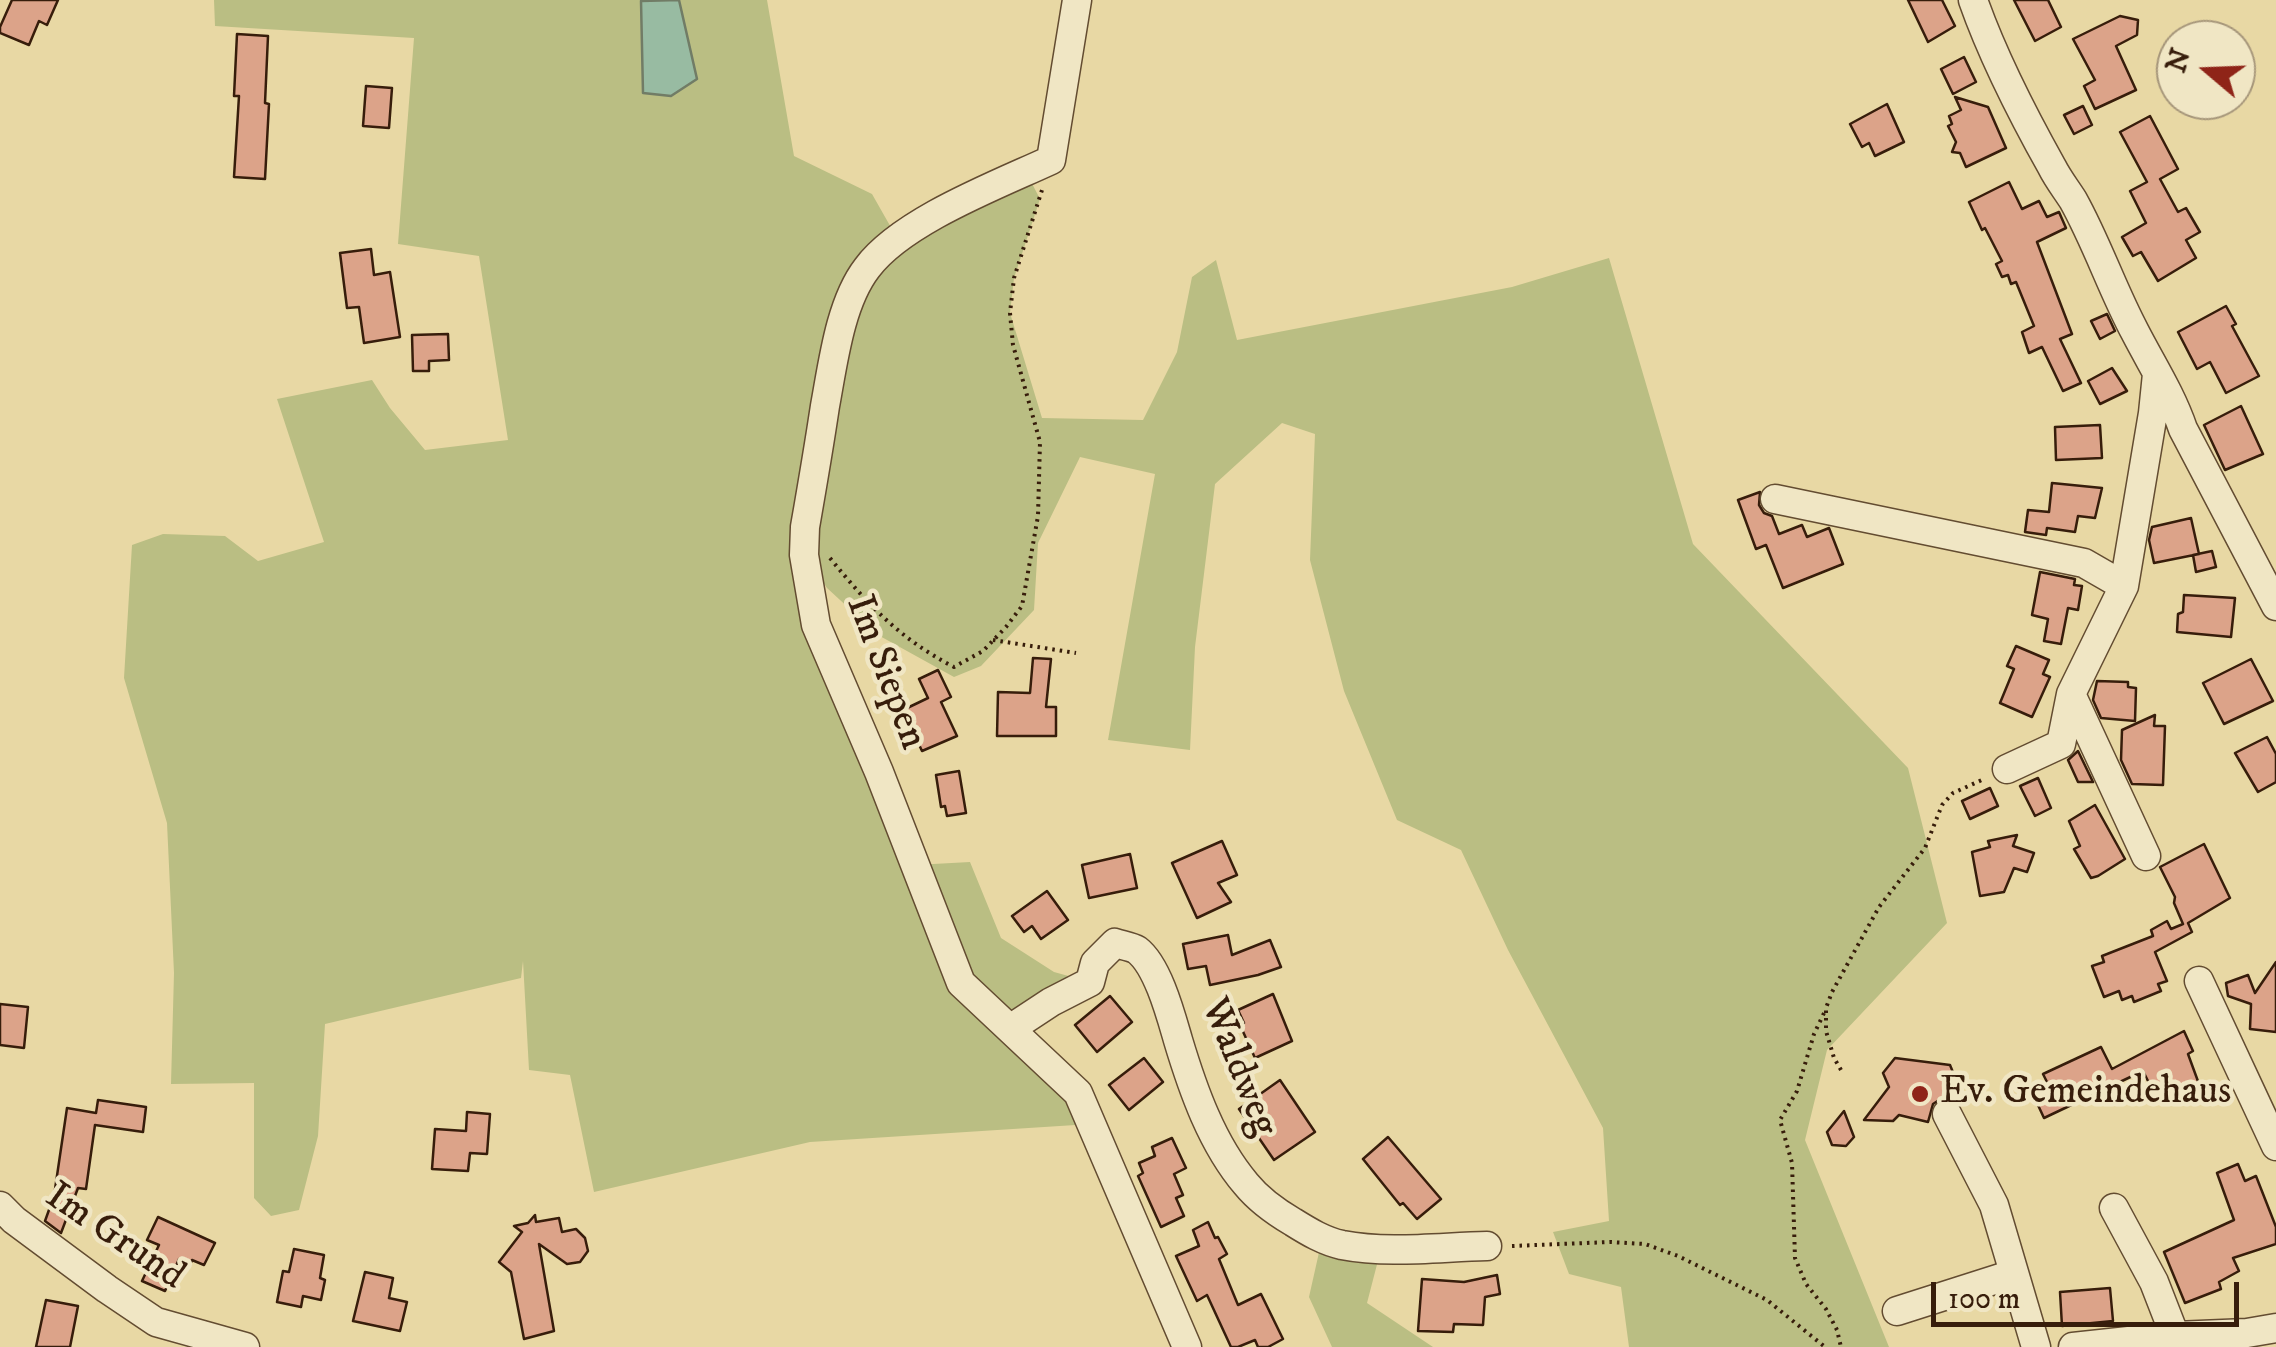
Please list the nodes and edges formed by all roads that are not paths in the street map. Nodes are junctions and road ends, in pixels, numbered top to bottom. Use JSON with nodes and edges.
{"nodes":[{"id":1,"x":1076,"y":0,"type":"edge"},
{"id":2,"x":1973,"y":0,"type":"edge"},
{"id":3,"x":2158,"y":374,"type":"junction"},
{"id":4,"x":1775,"y":499,"type":"dead end"},
{"id":5,"x":2124,"y":586,"type":"junction"},
{"id":6,"x":2276,"y":606,"type":"edge"},
{"id":7,"x":2071,"y":694,"type":"junction"},
{"id":8,"x":2007,"y":770,"type":"road end"},
{"id":9,"x":2146,"y":856,"type":"dead end"},
{"id":10,"x":2199,"y":980,"type":"dead end"},
{"id":11,"x":1010,"y":1029,"type":"junction"},
{"id":12,"x":1947,"y":1114,"type":"dead end"},
{"id":13,"x":2276,"y":1146,"type":"edge"},
{"id":14,"x":0,"y":1206,"type":"edge"},
{"id":15,"x":2114,"y":1208,"type":"dead end"},
{"id":16,"x":1487,"y":1246,"type":"road end"},
{"id":17,"x":2013,"y":1274,"type":"junction"},
{"id":18,"x":1896,"y":1312,"type":"dead end"},
{"id":19,"x":2276,"y":1328,"type":"edge"},
{"id":20,"x":2175,"y":1336,"type":"junction"},
{"id":21,"x":245,"y":1347,"type":"edge"},
{"id":22,"x":1186,"y":1347,"type":"edge"},
{"id":23,"x":2036,"y":1347,"type":"edge"},
{"id":24,"x":2074,"y":1347,"type":"edge"}],
"edges":[{"from":1,"to":11,"type":"street","name":"Im Siepen"},
{"from":2,"to":3,"type":"street"},
{"from":3,"to":5,"type":"street"},
{"from":3,"to":6,"type":"street"},
{"from":4,"to":5,"type":"street"},
{"from":5,"to":7,"type":"street"},
{"from":7,"to":8,"type":"street"},
{"from":7,"to":9,"type":"street"},
{"from":10,"to":13,"type":"street"},
{"from":11,"to":16,"type":"street","name":"Waldweg"},
{"from":11,"to":22,"type":"street","name":"Im Siepen"},
{"from":12,"to":17,"type":"street"},
{"from":14,"to":21,"type":"street","name":"Im Grund"},
{"from":15,"to":20,"type":"street"},
{"from":17,"to":18,"type":"street"},
{"from":17,"to":23,"type":"street"},
{"from":19,"to":20,"type":"street"},
{"from":20,"to":24,"type":"street"}]}
